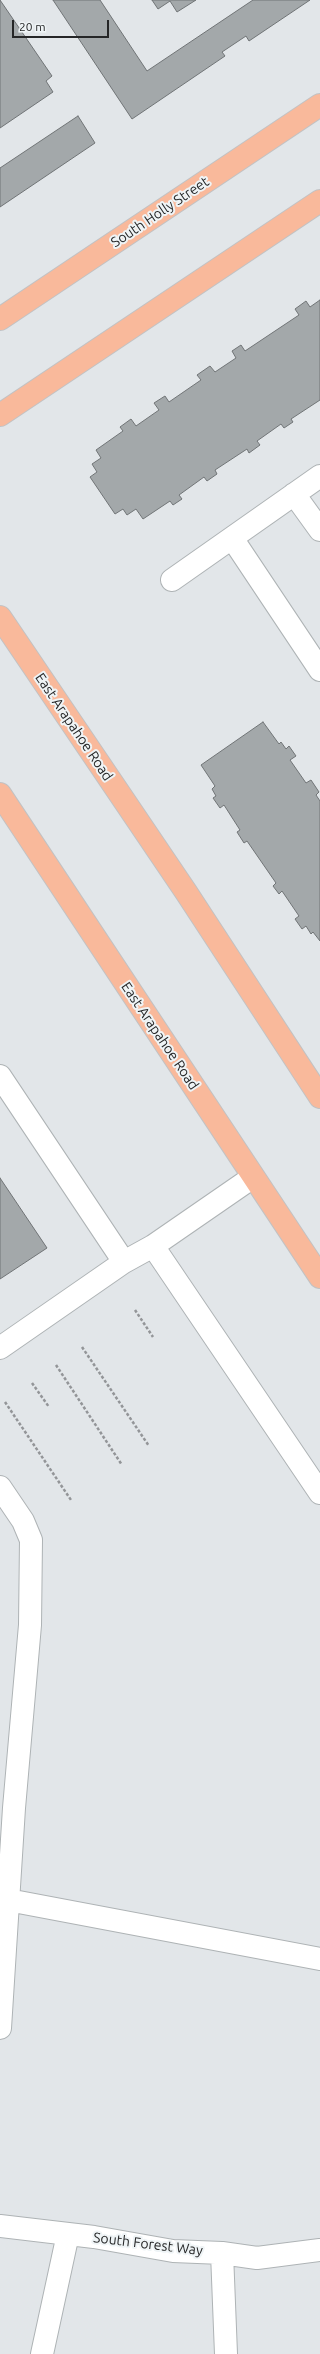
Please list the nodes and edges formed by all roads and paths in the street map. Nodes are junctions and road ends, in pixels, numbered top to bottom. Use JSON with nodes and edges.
{"nodes":[{"id":1,"x":320,"y":104,"type":"edge"},
{"id":2,"x":320,"y":201,"type":"edge"},
{"id":3,"x":0,"y":319,"type":"edge"},
{"id":4,"x":0,"y":415,"type":"edge"},
{"id":5,"x":320,"y":476,"type":"edge"},
{"id":6,"x":294,"y":494,"type":"junction"},
{"id":7,"x":320,"y":530,"type":"edge"},
{"id":8,"x":232,"y":538,"type":"junction"},
{"id":9,"x":172,"y":580,"type":"dead end"},
{"id":10,"x":0,"y":616,"type":"edge"},
{"id":11,"x":320,"y":670,"type":"edge"},
{"id":12,"x":0,"y":794,"type":"edge"},
{"id":13,"x":0,"y":1076,"type":"edge"},
{"id":14,"x":320,"y":1097,"type":"edge"},
{"id":15,"x":253,"y":1177,"type":"junction"},
{"id":16,"x":154,"y":1246,"type":"junction"},
{"id":17,"x":124,"y":1262,"type":"junction"},
{"id":18,"x":320,"y":1277,"type":"edge"},
{"id":19,"x":135,"y":1310,"type":"dead end"},
{"id":20,"x":153,"y":1336,"type":"dead end"},
{"id":21,"x":82,"y":1347,"type":"dead end"},
{"id":22,"x":0,"y":1348,"type":"edge"},
{"id":23,"x":56,"y":1365,"type":"dead end"},
{"id":24,"x":32,"y":1383,"type":"dead end"},
{"id":25,"x":5,"y":1402,"type":"dead end"},
{"id":26,"x":49,"y":1407,"type":"dead end"},
{"id":27,"x":149,"y":1446,"type":"dead end"},
{"id":28,"x":122,"y":1465,"type":"dead end"},
{"id":29,"x":0,"y":1487,"type":"edge"},
{"id":30,"x":320,"y":1493,"type":"edge"},
{"id":31,"x":71,"y":1500,"type":"dead end"},
{"id":32,"x":8,"y":1900,"type":"junction"},
{"id":33,"x":320,"y":1959,"type":"edge"},
{"id":34,"x":0,"y":2028,"type":"edge"},
{"id":35,"x":0,"y":2226,"type":"edge"},
{"id":36,"x":68,"y":2234,"type":"junction"},
{"id":37,"x":320,"y":2250,"type":"edge"},
{"id":38,"x":222,"y":2253,"type":"junction"},
{"id":39,"x":42,"y":2354,"type":"edge"},
{"id":40,"x":226,"y":2354,"type":"edge"}],
"edges":[{"from":1,"to":3,"type":"main road","name":"South Holly Street"},
{"from":2,"to":4,"type":"main road"},
{"from":5,"to":6,"type":"street"},
{"from":6,"to":7,"type":"street"},
{"from":6,"to":8,"type":"street"},
{"from":8,"to":9,"type":"street"},
{"from":8,"to":11,"type":"street"},
{"from":10,"to":14,"type":"main road","name":"East Arapahoe Road"},
{"from":12,"to":15,"type":"main road","name":"East Arapahoe Road"},
{"from":13,"to":17,"type":"street"},
{"from":15,"to":16,"type":"street"},
{"from":15,"to":18,"type":"main road","name":"East Arapahoe Road"},
{"from":16,"to":17,"type":"street"},
{"from":16,"to":30,"type":"street"},
{"from":17,"to":22,"type":"street"},
{"from":19,"to":20,"type":"path"},
{"from":21,"to":27,"type":"path"},
{"from":23,"to":28,"type":"path"},
{"from":24,"to":26,"type":"path"},
{"from":25,"to":31,"type":"path"},
{"from":29,"to":32,"type":"street"},
{"from":32,"to":33,"type":"street"},
{"from":32,"to":34,"type":"street"},
{"from":35,"to":36,"type":"street","name":"South Forest Way"},
{"from":36,"to":38,"type":"street","name":"South Forest Way"},
{"from":36,"to":39,"type":"street"},
{"from":37,"to":38,"type":"street","name":"South Forest Way"},
{"from":38,"to":40,"type":"street"}]}
